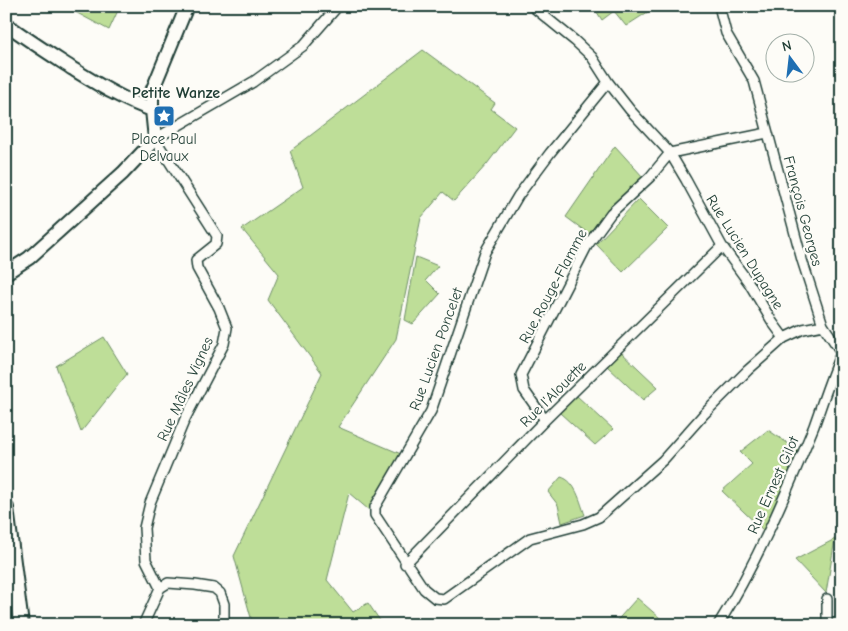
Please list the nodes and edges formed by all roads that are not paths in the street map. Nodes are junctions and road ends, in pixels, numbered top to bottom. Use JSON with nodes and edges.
{"nodes":[{"id":1,"x":187,"y":6,"type":"edge"},
{"id":2,"x":338,"y":6,"type":"edge"},
{"id":3,"x":532,"y":6,"type":"edge"},
{"id":4,"x":720,"y":6,"type":"edge"},
{"id":5,"x":6,"y":24,"type":"edge"},
{"id":6,"x":608,"y":82,"type":"junction"},
{"id":7,"x":152,"y":110,"type":"junction"},
{"id":8,"x":767,"y":133,"type":"junction"},
{"id":9,"x":155,"y":139,"type":"junction"},
{"id":10,"x":670,"y":153,"type":"junction"},
{"id":11,"x":722,"y":246,"type":"junction"},
{"id":12,"x":6,"y":273,"type":"edge"},
{"id":13,"x":823,"y":325,"type":"junction"},
{"id":14,"x":784,"y":338,"type":"junction"},
{"id":15,"x":842,"y":351,"type":"edge"},
{"id":16,"x":545,"y":420,"type":"junction"},
{"id":17,"x":6,"y":508,"type":"edge"},
{"id":18,"x":406,"y":564,"type":"junction"},
{"id":19,"x":160,"y":588,"type":"junction"},
{"id":20,"x":828,"y":598,"type":"dead end"},
{"id":21,"x":20,"y":625,"type":"edge"},
{"id":22,"x":143,"y":625,"type":"edge"},
{"id":23,"x":224,"y":625,"type":"edge"},
{"id":24,"x":718,"y":625,"type":"edge"},
{"id":25,"x":827,"y":625,"type":"edge"}],
"edges":[{"from":1,"to":7,"type":"street"},
{"from":2,"to":9,"type":"street"},
{"from":3,"to":6,"type":"street","name":"Rue Lucien Dupagne"},
{"from":4,"to":8,"type":"street","name":"François Georges"},
{"from":5,"to":7,"type":"street"},
{"from":6,"to":10,"type":"street","name":"Rue Lucien Dupagne"},
{"from":6,"to":18,"type":"street","name":"Rue Lucien Poncelet"},
{"from":7,"to":9,"type":"street"},
{"from":8,"to":10,"type":"street"},
{"from":8,"to":13,"type":"street","name":"François Georges"},
{"from":9,"to":12,"type":"street"},
{"from":9,"to":19,"type":"street","name":"Rue Mâles Vignes"},
{"from":10,"to":11,"type":"street","name":"Rue Lucien Dupagne"},
{"from":10,"to":16,"type":"street","name":"Rue Rouge-Flamme"},
{"from":11,"to":14,"type":"street","name":"Rue Lucien Dupagne"},
{"from":11,"to":16,"type":"street","name":"Rue l'Alouette"},
{"from":13,"to":14,"type":"street","name":"Rue Lucien Poncelet"},
{"from":13,"to":15,"type":"street","name":"François Georges"},
{"from":14,"to":18,"type":"street","name":"Rue Lucien Poncelet"},
{"from":15,"to":24,"type":"street","name":"Rue Ernest Gilot"},
{"from":16,"to":18,"type":"street","name":"Rue l'Alouette"},
{"from":17,"to":21,"type":"main road"},
{"from":19,"to":22,"type":"street"},
{"from":19,"to":23,"type":"street"},
{"from":20,"to":25,"type":"street"}]}
